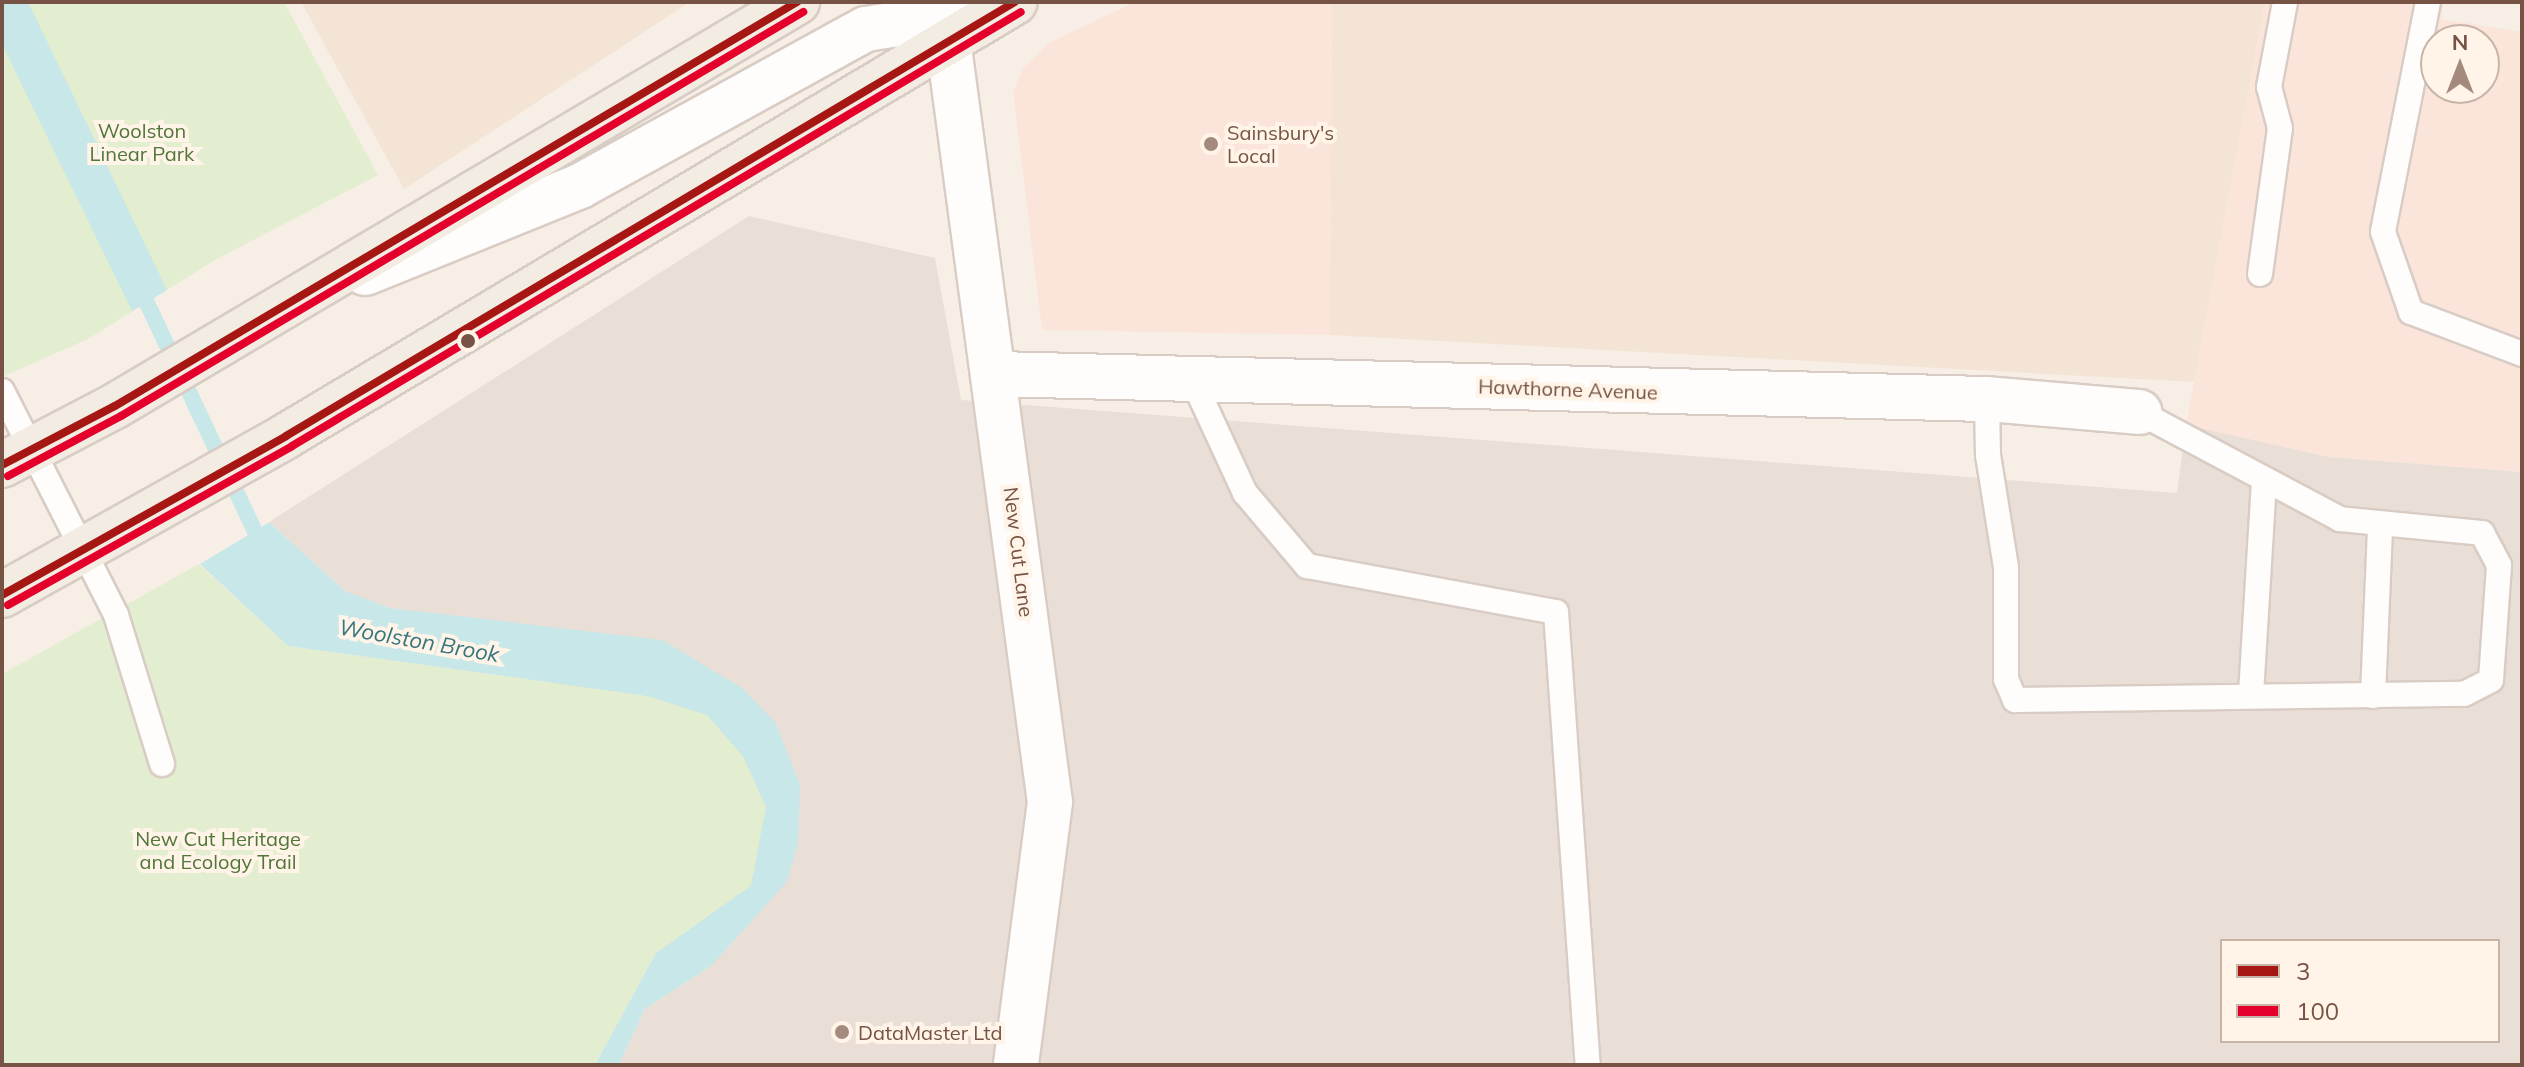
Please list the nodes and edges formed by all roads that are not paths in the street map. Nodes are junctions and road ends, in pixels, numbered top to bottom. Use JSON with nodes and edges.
{"nodes":[{"id":1,"x":797,"y":2,"type":"edge"},
{"id":2,"x":1015,"y":2,"type":"edge"},
{"id":3,"x":2285,"y":2,"type":"edge"},
{"id":4,"x":2428,"y":2,"type":"edge"},
{"id":5,"x":951,"y":21,"type":"edge"},
{"id":6,"x":2260,"y":274,"type":"dead end"},
{"id":7,"x":280,"y":308,"type":"junction"},
{"id":8,"x":2522,"y":354,"type":"edge"},
{"id":9,"x":997,"y":374,"type":"junction"},
{"id":10,"x":1190,"y":374,"type":"junction"},
{"id":11,"x":2,"y":391,"type":"edge"},
{"id":12,"x":1987,"y":399,"type":"junction"},
{"id":13,"x":2139,"y":412,"type":"joint"},
{"id":14,"x":16,"y":458,"type":"edge"},
{"id":15,"x":2264,"y":483,"type":"junction"},
{"id":16,"x":2380,"y":527,"type":"junction"},
{"id":17,"x":84,"y":551,"type":"junction"},
{"id":18,"x":2,"y":595,"type":"edge"},
{"id":19,"x":2251,"y":694,"type":"junction"},
{"id":20,"x":2373,"y":696,"type":"junction"},
{"id":21,"x":162,"y":764,"type":"dead end"},
{"id":22,"x":1016,"y":1065,"type":"edge"},
{"id":23,"x":1588,"y":1065,"type":"edge"}],
"edges":[{"from":1,"to":7,"type":"main road"},
{"from":2,"to":5,"type":"main road"},
{"from":3,"to":6,"type":"lane"},
{"from":4,"to":8,"type":"lane"},
{"from":5,"to":7,"type":"street"},
{"from":5,"to":9,"type":"street","name":"New Cut Lane"},
{"from":5,"to":17,"type":"main road"},
{"from":7,"to":14,"type":"main road"},
{"from":9,"to":10,"type":"street","name":"Hawthorne Avenue"},
{"from":9,"to":22,"type":"street","name":"New Cut Lane"},
{"from":10,"to":12,"type":"street","name":"Hawthorne Avenue"},
{"from":10,"to":23,"type":"lane"},
{"from":11,"to":14,"type":"lane"},
{"from":12,"to":13,"type":"street","name":"Hawthorne Avenue"},
{"from":12,"to":19,"type":"lane"},
{"from":13,"to":15,"type":"lane"},
{"from":14,"to":17,"type":"lane"},
{"from":15,"to":16,"type":"lane"},
{"from":15,"to":19,"type":"lane"},
{"from":16,"to":20,"type":"lane"},
{"from":16,"to":20,"type":"lane"},
{"from":17,"to":18,"type":"main road"},
{"from":17,"to":21,"type":"lane"},
{"from":19,"to":20,"type":"lane"}]}
